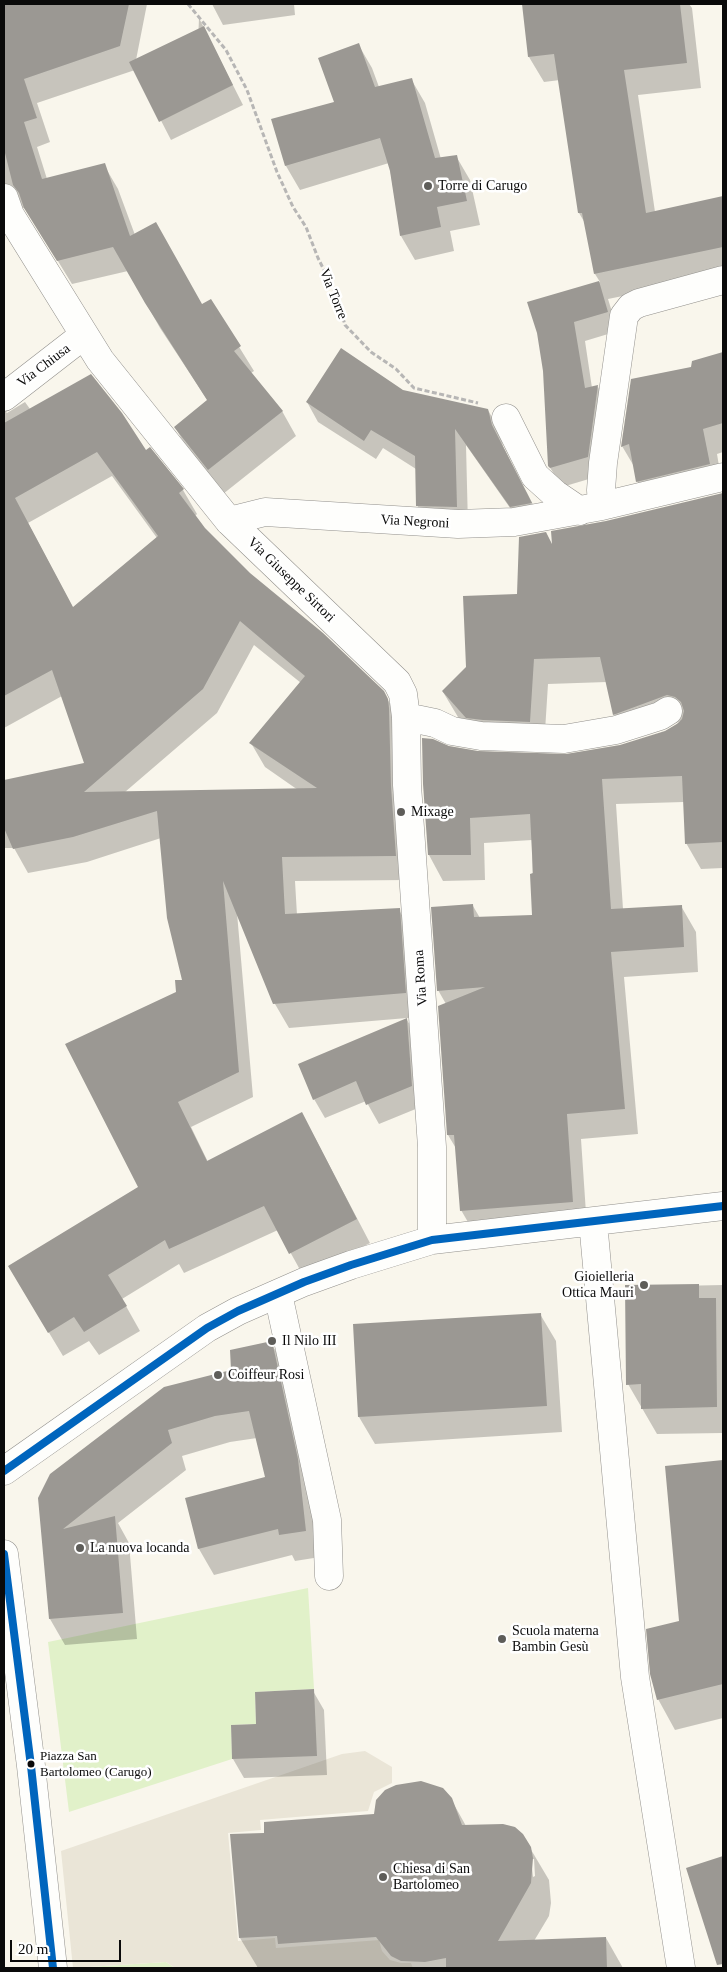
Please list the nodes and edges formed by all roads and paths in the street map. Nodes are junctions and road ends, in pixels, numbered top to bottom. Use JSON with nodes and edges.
{"nodes":[{"id":1,"x":188,"y":4,"type":"edge"},
{"id":2,"x":4,"y":198,"type":"edge"},
{"id":3,"x":9,"y":225,"type":"edge"},
{"id":4,"x":723,"y":280,"type":"edge"},
{"id":5,"x":84,"y":335,"type":"junction"},
{"id":6,"x":4,"y":397,"type":"edge"},
{"id":7,"x":506,"y":418,"type":"joint"},
{"id":8,"x":723,"y":477,"type":"edge"},
{"id":9,"x":591,"y":508,"type":"junction"},
{"id":10,"x":229,"y":521,"type":"junction"},
{"id":11,"x":668,"y":711,"type":"dead end"},
{"id":12,"x":406,"y":717,"type":"junction"},
{"id":13,"x":723,"y":1206,"type":"edge"},
{"id":14,"x":593,"y":1222,"type":"junction"},
{"id":15,"x":432,"y":1240,"type":"junction"},
{"id":16,"x":278,"y":1294,"type":"junction"},
{"id":17,"x":4,"y":1471,"type":"edge"},
{"id":18,"x":4,"y":1554,"type":"edge"},
{"id":19,"x":329,"y":1576,"type":"dead end"},
{"id":20,"x":9,"y":1616,"type":"edge"},
{"id":21,"x":53,"y":1968,"type":"edge"},
{"id":22,"x":680,"y":1968,"type":"edge"}],
"edges":[{"from":1,"to":7,"type":"path","name":"Via Torre"},
{"from":2,"to":3,"type":"street","name":"Via Giuseppe Sirtori"},
{"from":3,"to":5,"type":"street","name":"Via Giuseppe Sirtori"},
{"from":4,"to":9,"type":"street"},
{"from":5,"to":6,"type":"street","name":"Via Chiusa"},
{"from":5,"to":10,"type":"street","name":"Via Giuseppe Sirtori"},
{"from":7,"to":9,"type":"street"},
{"from":8,"to":9,"type":"street","name":"Via Negroni"},
{"from":9,"to":10,"type":"street","name":"Via Negroni"},
{"from":10,"to":12,"type":"street","name":"Via Giuseppe Sirtori"},
{"from":11,"to":12,"type":"street"},
{"from":12,"to":15,"type":"street","name":"Via Roma"},
{"from":13,"to":14,"type":"street"},
{"from":14,"to":15,"type":"street"},
{"from":14,"to":22,"type":"street"},
{"from":15,"to":16,"type":"street"},
{"from":16,"to":17,"type":"street"},
{"from":16,"to":19,"type":"street"},
{"from":18,"to":20,"type":"street"},
{"from":20,"to":21,"type":"street"}]}
